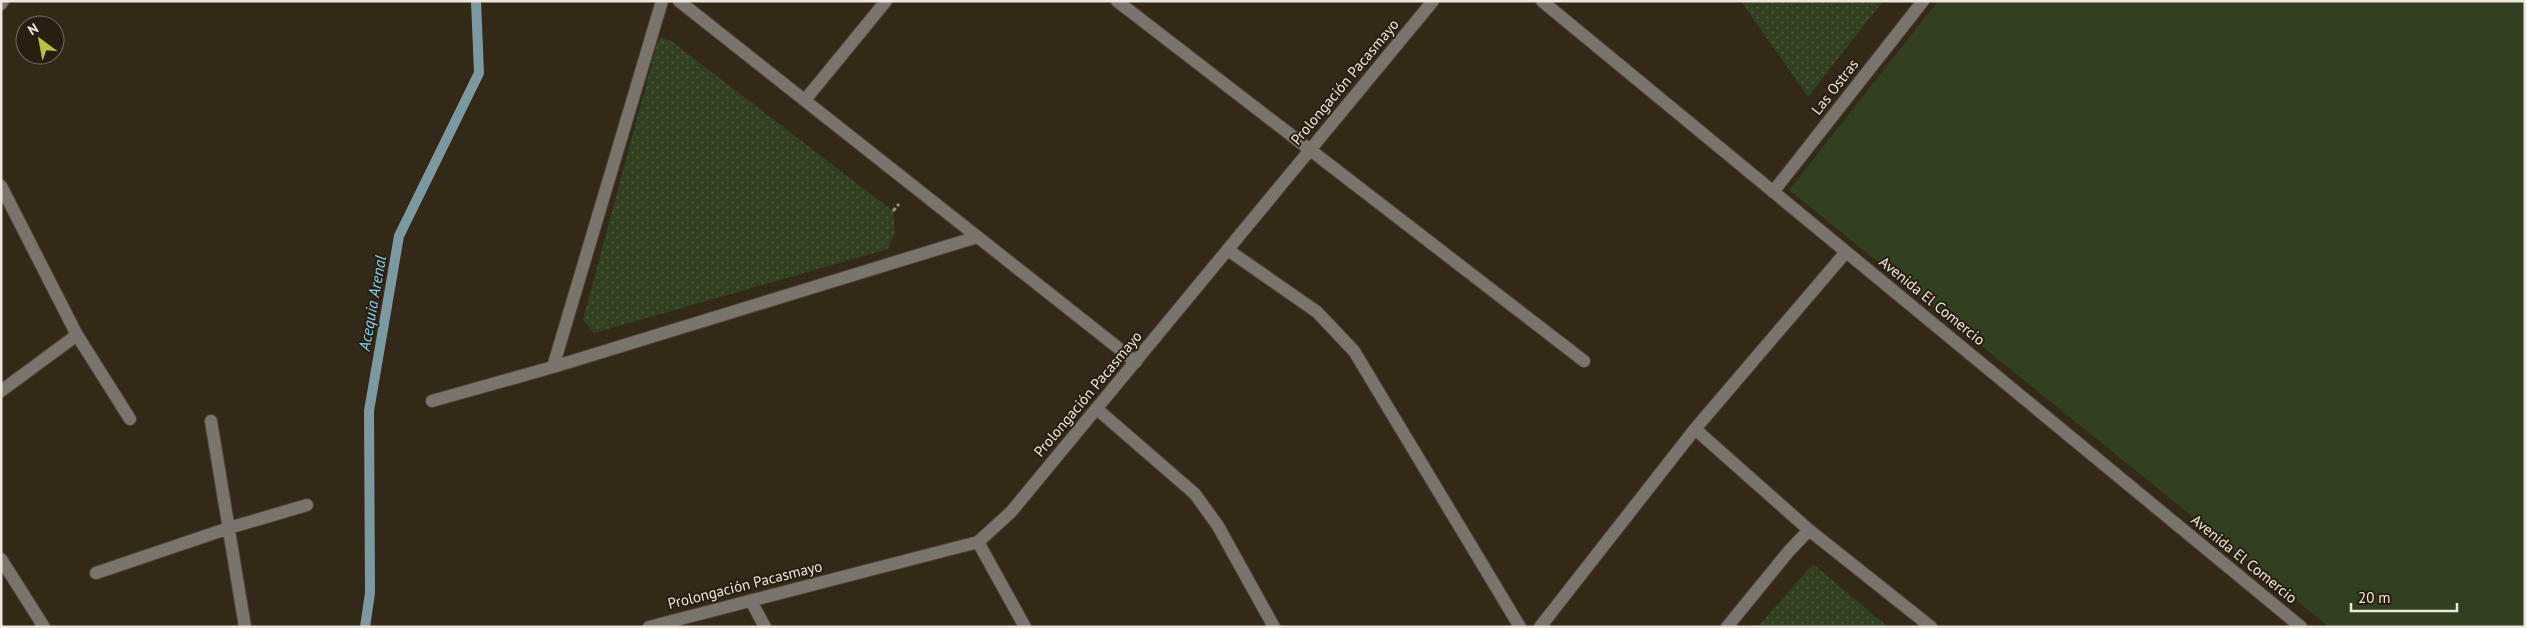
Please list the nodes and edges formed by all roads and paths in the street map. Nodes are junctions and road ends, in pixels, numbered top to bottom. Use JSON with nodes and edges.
{"nodes":[{"id":1,"x":662,"y":1,"type":"edge"},
{"id":2,"x":679,"y":1,"type":"edge"},
{"id":3,"x":886,"y":1,"type":"edge"},
{"id":4,"x":1117,"y":1,"type":"edge"},
{"id":5,"x":1433,"y":1,"type":"edge"},
{"id":6,"x":1542,"y":1,"type":"edge"},
{"id":7,"x":1923,"y":1,"type":"edge"},
{"id":8,"x":806,"y":100,"type":"junction"},
{"id":9,"x":1309,"y":151,"type":"junction"},
{"id":10,"x":1,"y":186,"type":"edge"},
{"id":11,"x":1773,"y":192,"type":"junction"},
{"id":12,"x":977,"y":237,"type":"junction"},
{"id":13,"x":1228,"y":250,"type":"junction"},
{"id":14,"x":1846,"y":252,"type":"junction"},
{"id":15,"x":77,"y":335,"type":"junction"},
{"id":16,"x":1584,"y":361,"type":"dead end"},
{"id":17,"x":1136,"y":362,"type":"junction"},
{"id":18,"x":553,"y":367,"type":"junction"},
{"id":19,"x":1,"y":392,"type":"edge"},
{"id":20,"x":432,"y":401,"type":"dead end"},
{"id":21,"x":1097,"y":409,"type":"junction"},
{"id":22,"x":130,"y":420,"type":"dead end"},
{"id":23,"x":211,"y":421,"type":"dead end"},
{"id":24,"x":1696,"y":429,"type":"junction"},
{"id":25,"x":307,"y":505,"type":"dead end"},
{"id":26,"x":229,"y":528,"type":"junction"},
{"id":27,"x":1809,"y":530,"type":"junction"},
{"id":28,"x":978,"y":542,"type":"junction"},
{"id":29,"x":1,"y":559,"type":"edge"},
{"id":30,"x":96,"y":573,"type":"dead end"},
{"id":31,"x":750,"y":601,"type":"junction"},
{"id":32,"x":44,"y":627,"type":"edge"},
{"id":33,"x":245,"y":627,"type":"edge"},
{"id":34,"x":650,"y":627,"type":"edge"},
{"id":35,"x":766,"y":627,"type":"edge"},
{"id":36,"x":1025,"y":627,"type":"edge"},
{"id":37,"x":1274,"y":627,"type":"edge"},
{"id":38,"x":1520,"y":627,"type":"edge"},
{"id":39,"x":1540,"y":627,"type":"edge"},
{"id":40,"x":1727,"y":627,"type":"edge"},
{"id":41,"x":1931,"y":627,"type":"edge"},
{"id":42,"x":2301,"y":627,"type":"edge"}],
"edges":[{"from":1,"to":18,"type":"street"},
{"from":2,"to":8,"type":"street"},
{"from":3,"to":8,"type":"street"},
{"from":4,"to":9,"type":"street"},
{"from":5,"to":9,"type":"street","name":"Prolongación Pacasmayo"},
{"from":6,"to":11,"type":"street","name":"Avenida El Comercio"},
{"from":7,"to":11,"type":"street","name":"Las Ostras"},
{"from":8,"to":12,"type":"street"},
{"from":9,"to":13,"type":"street","name":"Prolongación Pacasmayo"},
{"from":9,"to":16,"type":"street"},
{"from":10,"to":15,"type":"street"},
{"from":11,"to":14,"type":"street","name":"Avenida El Comercio"},
{"from":12,"to":17,"type":"street"},
{"from":12,"to":18,"type":"street"},
{"from":13,"to":17,"type":"street","name":"Prolongación Pacasmayo"},
{"from":13,"to":38,"type":"street"},
{"from":14,"to":24,"type":"street"},
{"from":14,"to":42,"type":"street","name":"Avenida El Comercio"},
{"from":15,"to":19,"type":"street"},
{"from":15,"to":22,"type":"street"},
{"from":17,"to":21,"type":"street","name":"Prolongación Pacasmayo"},
{"from":18,"to":20,"type":"street"},
{"from":21,"to":28,"type":"street","name":"Prolongación Pacasmayo"},
{"from":21,"to":37,"type":"street"},
{"from":23,"to":26,"type":"street"},
{"from":24,"to":27,"type":"street"},
{"from":24,"to":39,"type":"street"},
{"from":25,"to":26,"type":"street"},
{"from":26,"to":30,"type":"street"},
{"from":26,"to":33,"type":"street"},
{"from":27,"to":40,"type":"street"},
{"from":27,"to":41,"type":"street"},
{"from":28,"to":31,"type":"street","name":"Prolongación Pacasmayo"},
{"from":28,"to":36,"type":"street"},
{"from":29,"to":32,"type":"street"},
{"from":31,"to":34,"type":"street","name":"Prolongación Pacasmayo"},
{"from":31,"to":35,"type":"street"}]}
